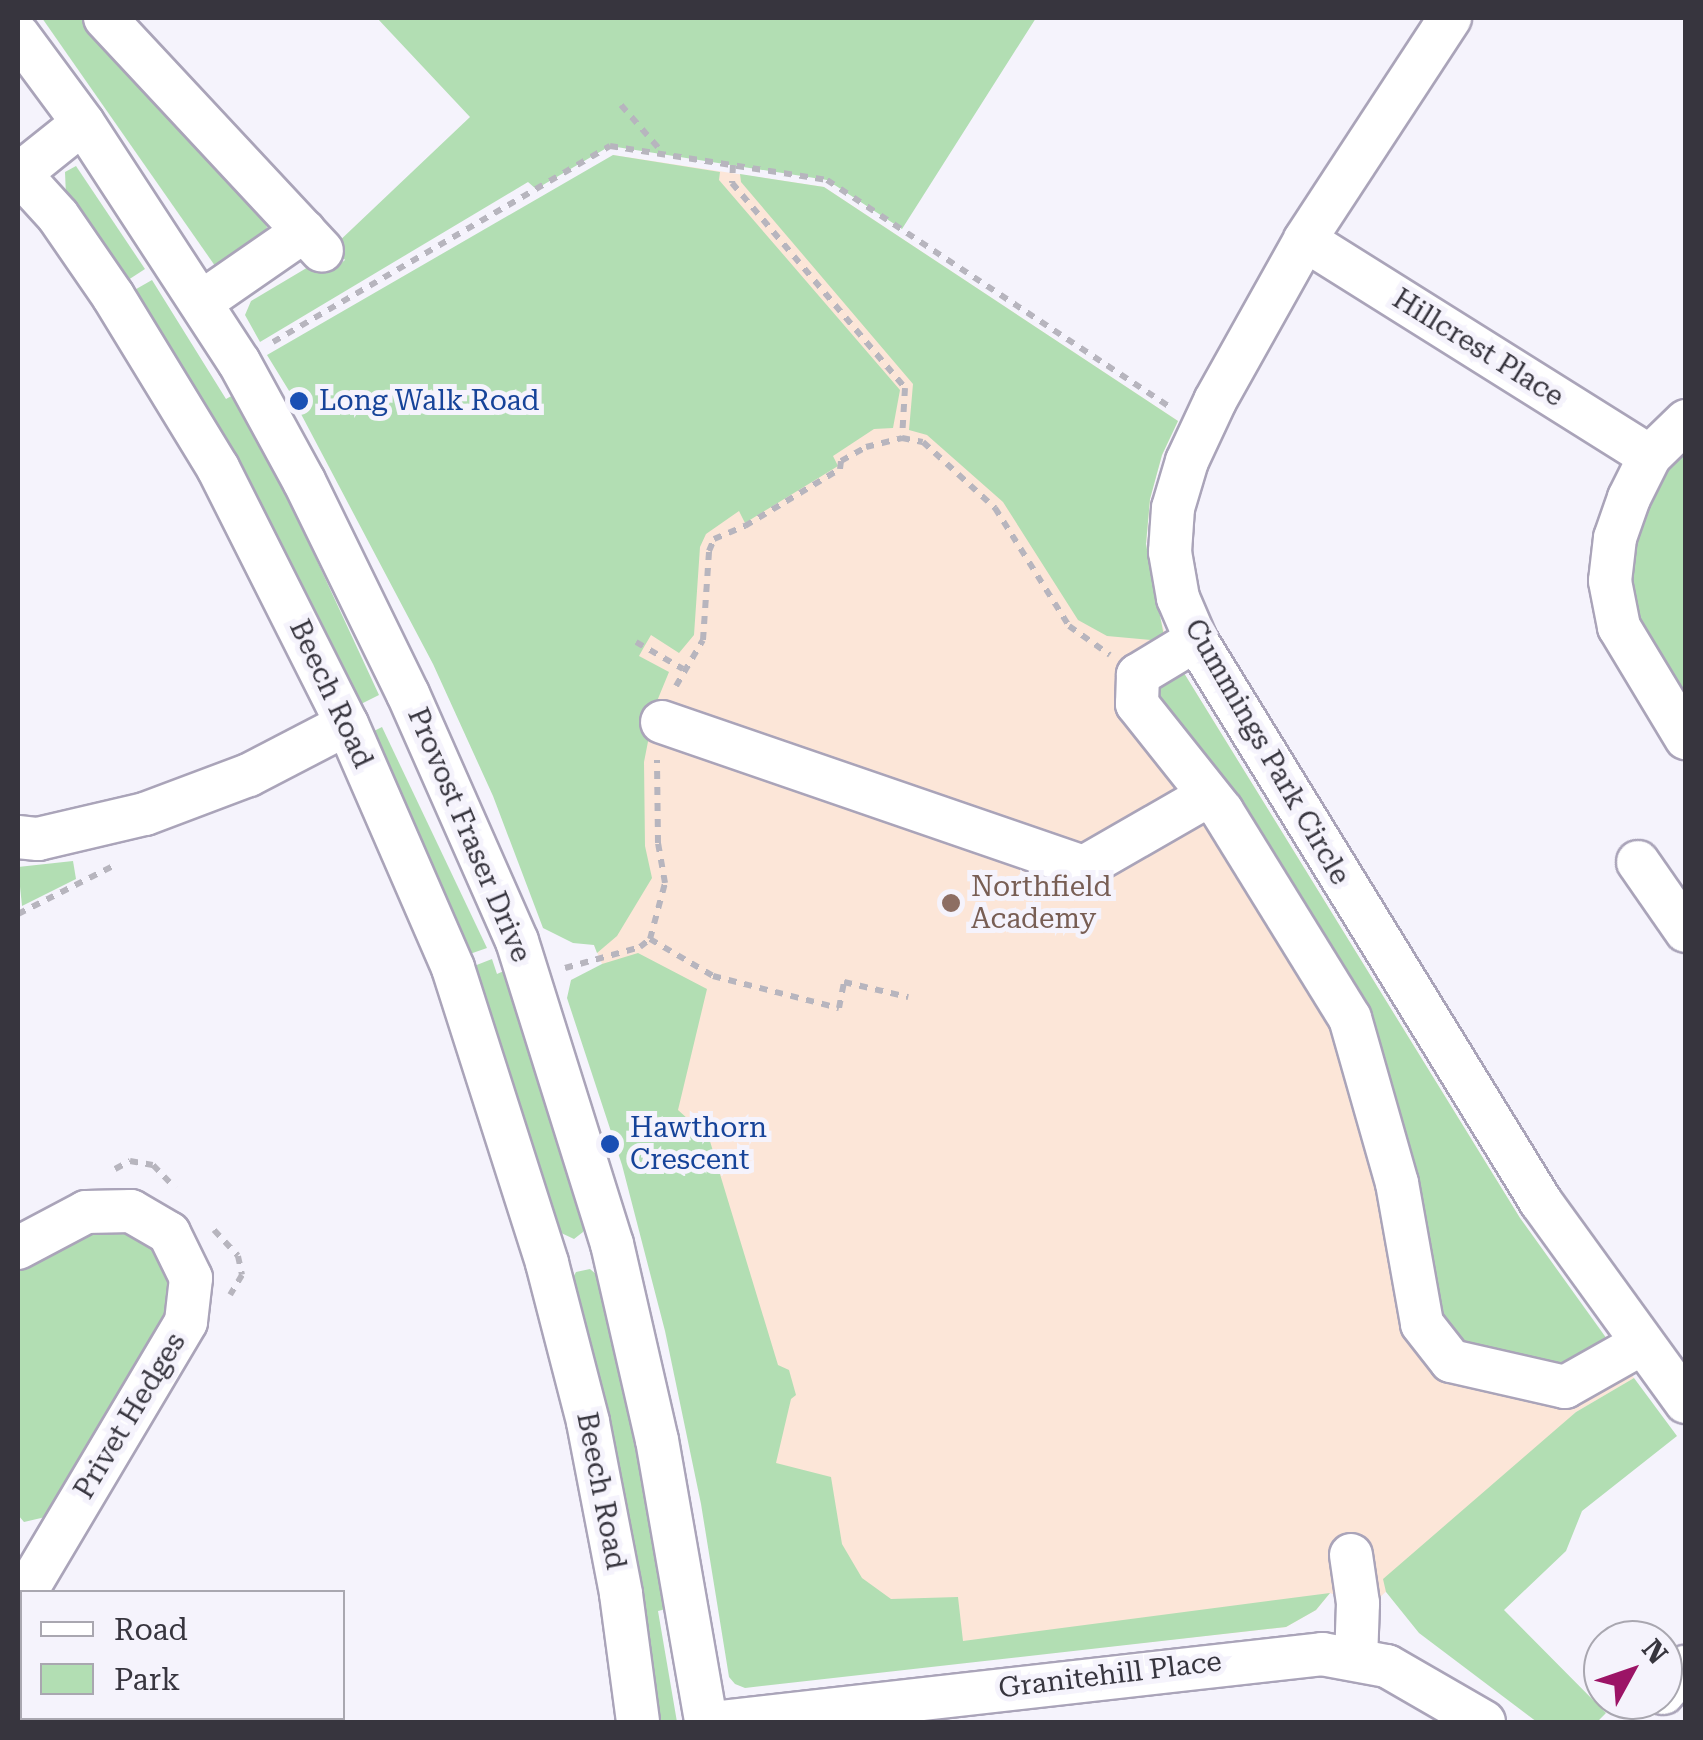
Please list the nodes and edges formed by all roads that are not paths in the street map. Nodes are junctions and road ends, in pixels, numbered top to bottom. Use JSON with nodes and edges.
{"nodes":[{"id":1,"x":105,"y":18,"type":"edge"},
{"id":2,"x":1450,"y":18,"type":"edge"},
{"id":3,"x":18,"y":35,"type":"edge"},
{"id":4,"x":83,"y":124,"type":"junction"},
{"id":5,"x":18,"y":174,"type":"edge"},
{"id":6,"x":1305,"y":240,"type":"junction"},
{"id":7,"x":203,"y":301,"type":"junction"},
{"id":8,"x":1686,"y":421,"type":"edge"},
{"id":9,"x":1650,"y":456,"type":"junction"},
{"id":10,"x":1196,"y":640,"type":"junction"},
{"id":11,"x":662,"y":722,"type":"road end"},
{"id":12,"x":348,"y":724,"type":"junction"},
{"id":13,"x":1686,"y":738,"type":"edge"},
{"id":14,"x":1209,"y":795,"type":"junction"},
{"id":15,"x":18,"y":838,"type":"edge"},
{"id":16,"x":1638,"y":862,"type":"dead end"},
{"id":17,"x":1685,"y":930,"type":"edge"},
{"id":18,"x":612,"y":1244,"type":"junction"},
{"id":19,"x":18,"y":1248,"type":"edge"},
{"id":20,"x":547,"y":1263,"type":"junction"},
{"id":21,"x":1641,"y":1344,"type":"junction"},
{"id":22,"x":1686,"y":1402,"type":"edge"},
{"id":23,"x":1351,"y":1555,"type":"dead end"},
{"id":24,"x":32,"y":1578,"type":"edge"},
{"id":25,"x":1356,"y":1659,"type":"junction"},
{"id":26,"x":843,"y":1715,"type":"edge"},
{"id":27,"x":638,"y":1722,"type":"edge"},
{"id":28,"x":706,"y":1722,"type":"edge"},
{"id":29,"x":720,"y":1722,"type":"edge"},
{"id":30,"x":1484,"y":1722,"type":"edge"}],
"edges":[{"from":1,"to":7,"type":"street"},
{"from":2,"to":6,"type":"street","name":"Cummings Park Circle"},
{"from":3,"to":4,"type":"street","name":"Provost Fraser Drive"},
{"from":4,"to":5,"type":"street"},
{"from":4,"to":7,"type":"street","name":"Provost Fraser Drive"},
{"from":5,"to":12,"type":"street","name":"Beech Road"},
{"from":6,"to":9,"type":"street","name":"Hillcrest Place"},
{"from":6,"to":10,"type":"street","name":"Cummings Park Circle"},
{"from":7,"to":18,"type":"street","name":"Provost Fraser Drive"},
{"from":8,"to":9,"type":"street"},
{"from":9,"to":13,"type":"street"},
{"from":10,"to":14,"type":"street"},
{"from":10,"to":21,"type":"street","name":"Cummings Park Circle"},
{"from":11,"to":14,"type":"street"},
{"from":12,"to":15,"type":"street"},
{"from":12,"to":20,"type":"street","name":"Beech Road"},
{"from":14,"to":21,"type":"street"},
{"from":16,"to":17,"type":"street"},
{"from":18,"to":20,"type":"street"},
{"from":18,"to":28,"type":"street","name":"Provost Fraser Drive"},
{"from":19,"to":24,"type":"street","name":"Privet Hedges"},
{"from":20,"to":27,"type":"street","name":"Beech Road"},
{"from":21,"to":22,"type":"street","name":"Cummings Park Circle"},
{"from":23,"to":25,"type":"street"},
{"from":25,"to":26,"type":"street","name":"Granitehill Place"},
{"from":25,"to":30,"type":"street","name":"Granitehill Place"},
{"from":26,"to":29,"type":"street","name":"Granitehill Place"}]}
